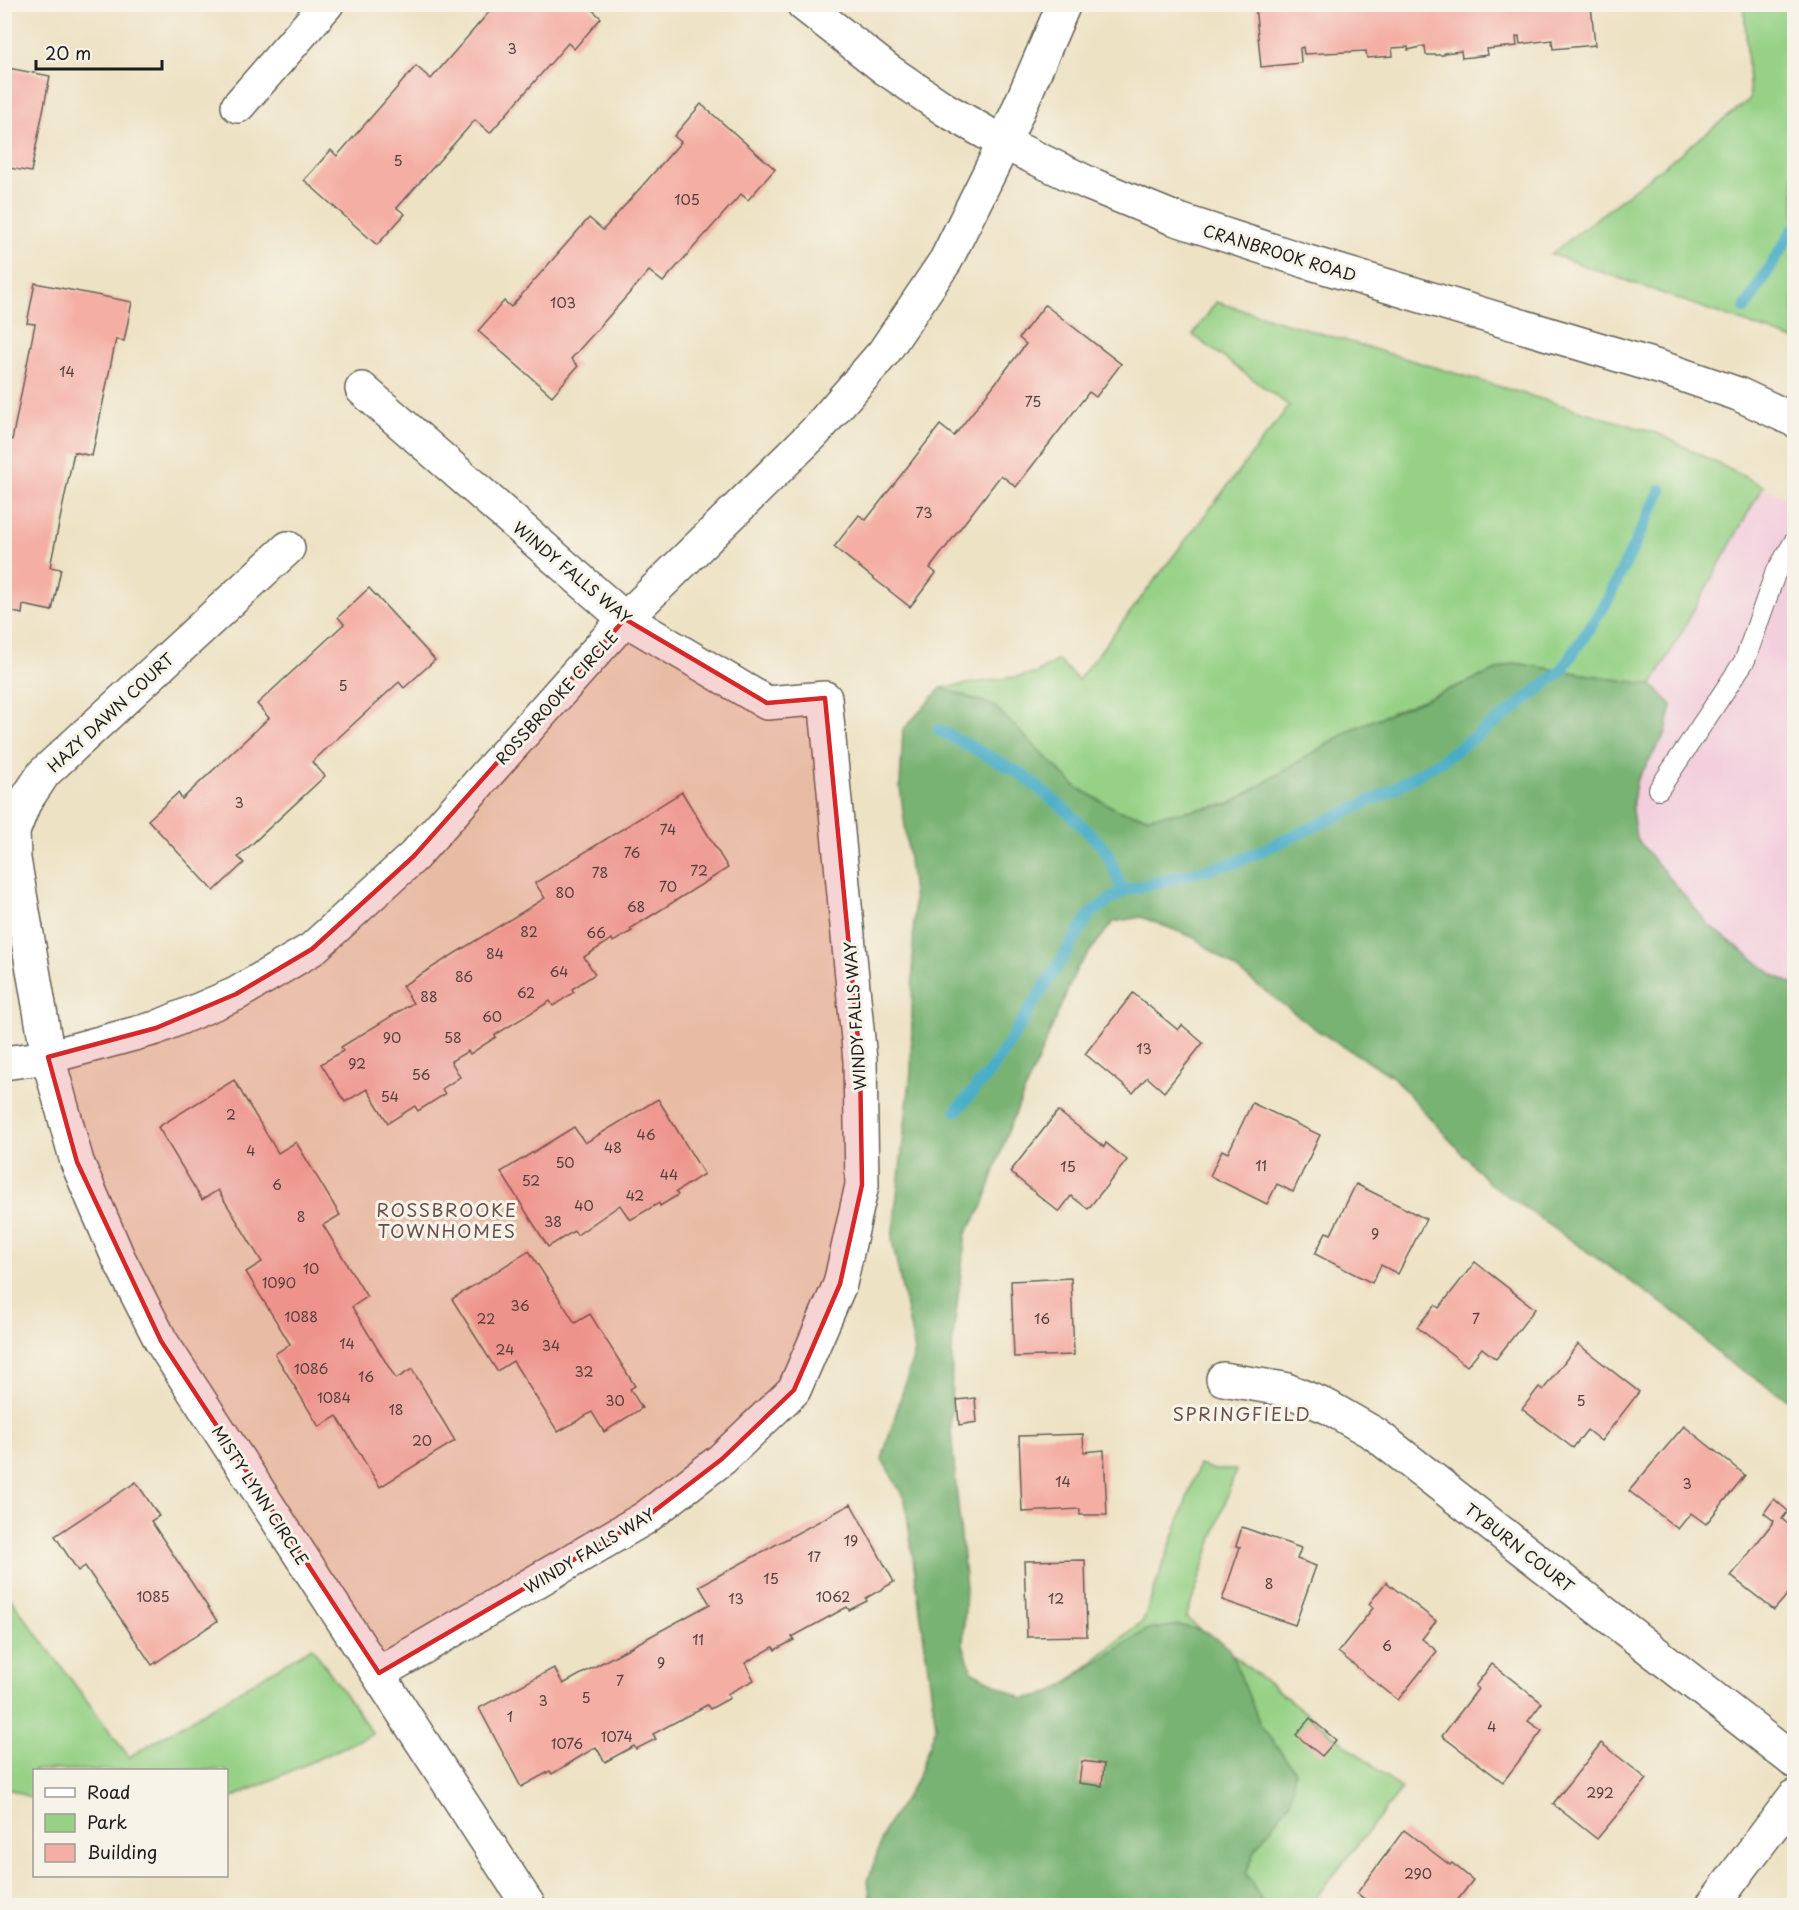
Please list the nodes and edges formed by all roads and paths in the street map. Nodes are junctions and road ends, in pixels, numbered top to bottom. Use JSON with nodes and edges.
{"nodes":[{"id":1,"x":327,"y":4,"type":"edge"},
{"id":2,"x":803,"y":4,"type":"edge"},
{"id":3,"x":1064,"y":4,"type":"edge"},
{"id":4,"x":238,"y":106,"type":"dead end"},
{"id":5,"x":1004,"y":143,"type":"junction"},
{"id":6,"x":362,"y":389,"type":"dead end"},
{"id":7,"x":1794,"y":420,"type":"edge"},
{"id":8,"x":1794,"y":542,"type":"edge"},
{"id":9,"x":288,"y":548,"type":"dead end"},
{"id":10,"x":625,"y":619,"type":"junction"},
{"id":11,"x":1659,"y":789,"type":"dead end"},
{"id":12,"x":48,"y":1057,"type":"junction"},
{"id":13,"x":4,"y":1063,"type":"edge"},
{"id":14,"x":1223,"y":1379,"type":"dead end"},
{"id":15,"x":378,"y":1673,"type":"junction"},
{"id":16,"x":1794,"y":1761,"type":"edge"},
{"id":17,"x":1794,"y":1797,"type":"edge"},
{"id":18,"x":529,"y":1905,"type":"edge"},
{"id":19,"x":1712,"y":1905,"type":"edge"}],
"edges":[{"from":1,"to":4,"type":"street"},
{"from":2,"to":5,"type":"street","name":"CRANBROOK ROAD"},
{"from":3,"to":5,"type":"street","name":"ROSSBROOKE CIRCLE"},
{"from":5,"to":7,"type":"street","name":"CRANBROOK ROAD"},
{"from":5,"to":10,"type":"street","name":"ROSSBROOKE CIRCLE"},
{"from":6,"to":10,"type":"street","name":"WINDY FALLS WAY"},
{"from":8,"to":11,"type":"lane"},
{"from":9,"to":12,"type":"street","name":"HAZY DAWN COURT"},
{"from":10,"to":12,"type":"street","name":"ROSSBROOKE CIRCLE"},
{"from":10,"to":15,"type":"street","name":"WINDY FALLS WAY"},
{"from":12,"to":13,"type":"street","name":"ROSSBROOKE CIRCLE"},
{"from":12,"to":15,"type":"street","name":"MISTY LYNN CIRCLE"},
{"from":14,"to":16,"type":"street","name":"TYBURN COURT"},
{"from":15,"to":18,"type":"street","name":"MISTY LYNN CIRCLE"},
{"from":17,"to":19,"type":"street"}]}
